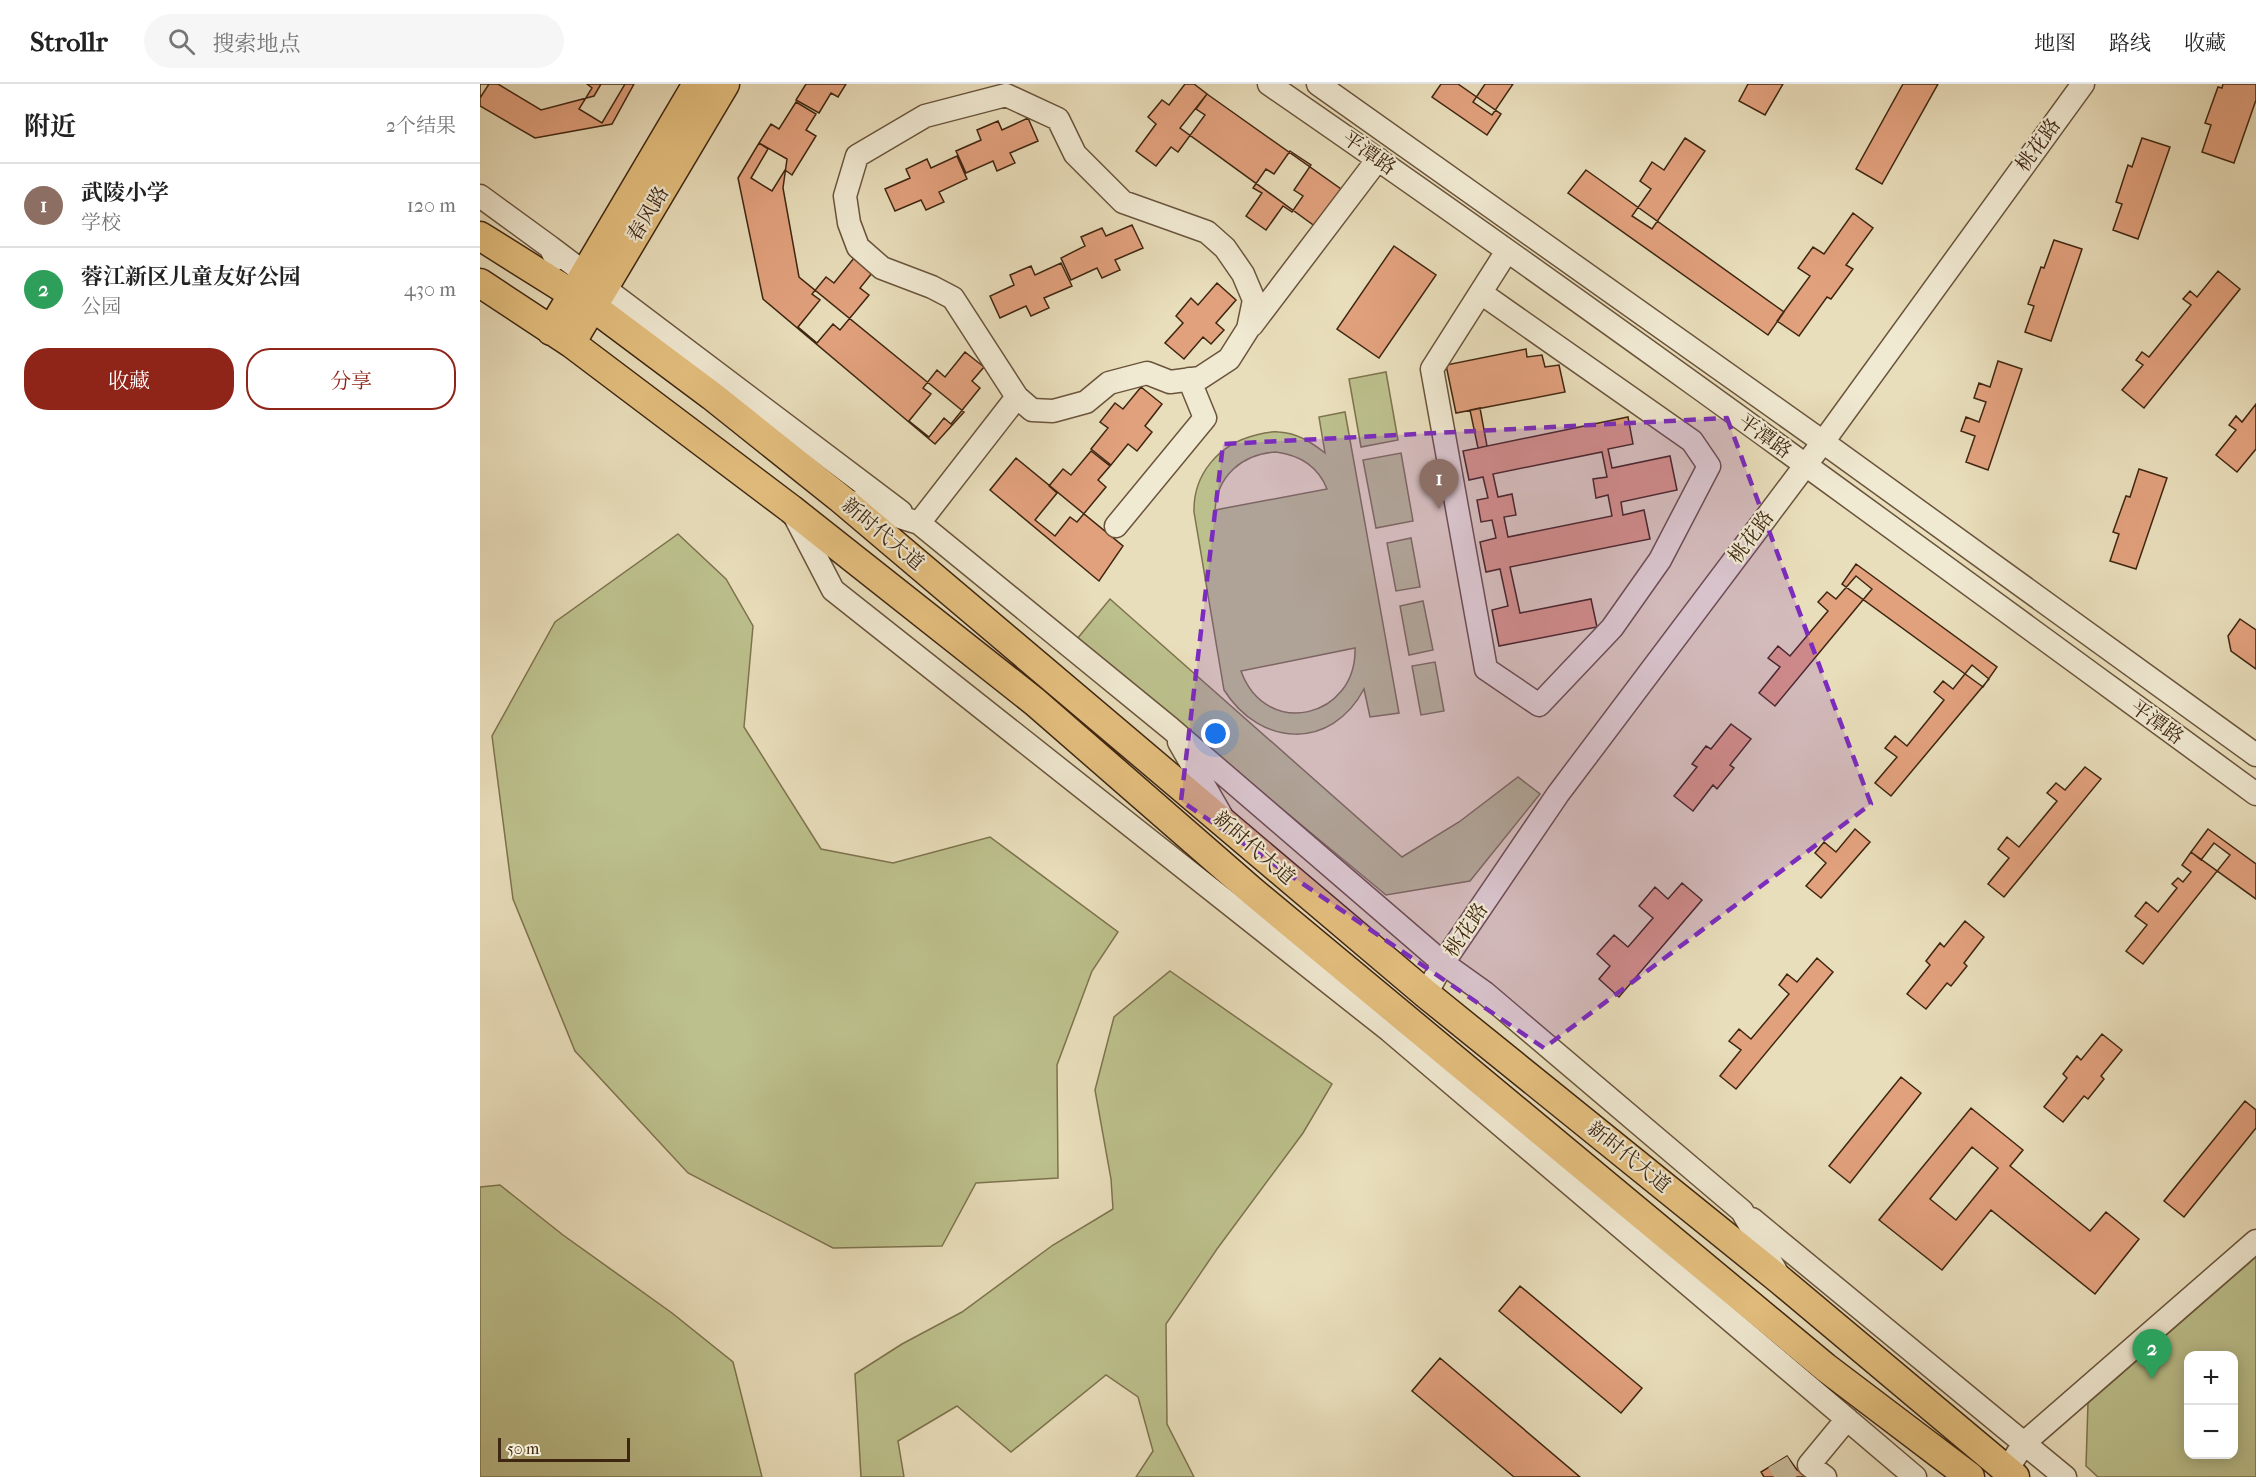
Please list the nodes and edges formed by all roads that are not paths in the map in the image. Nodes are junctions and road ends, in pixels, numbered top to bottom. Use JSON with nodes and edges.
{"nodes":[{"id":1,"x":697,"y":84,"type":"edge"},
{"id":2,"x":725,"y":84,"type":"edge"},
{"id":3,"x":1269,"y":84,"type":"edge"},
{"id":4,"x":1318,"y":84,"type":"edge"},
{"id":5,"x":2082,"y":84,"type":"edge"},
{"id":6,"x":1378,"y":159,"type":"junction"},
{"id":7,"x":480,"y":196,"type":"edge"},
{"id":8,"x":480,"y":236,"type":"edge"},
{"id":9,"x":1507,"y":252,"type":"junction"},
{"id":10,"x":480,"y":282,"type":"edge"},
{"id":11,"x":589,"y":291,"type":"junction"},
{"id":12,"x":1481,"y":292,"type":"junction"},
{"id":13,"x":1248,"y":329,"type":"junction"},
{"id":14,"x":561,"y":337,"type":"junction"},
{"id":15,"x":1189,"y":379,"type":"junction"},
{"id":16,"x":1017,"y":397,"type":"junction"},
{"id":17,"x":1822,"y":442,"type":"junction"},
{"id":18,"x":1805,"y":465,"type":"junction"},
{"id":19,"x":842,"y":500,"type":"junction"},
{"id":20,"x":791,"y":509,"type":"junction"},
{"id":21,"x":917,"y":522,"type":"junction"},
{"id":22,"x":1116,"y":526,"type":"dead end"},
{"id":23,"x":1170,"y":728,"type":"junction"},
{"id":24,"x":2256,"y":755,"type":"edge"},
{"id":25,"x":2256,"y":794,"type":"edge"},
{"id":26,"x":1226,"y":824,"type":"junction"},
{"id":27,"x":1443,"y":963,"type":"junction"},
{"id":28,"x":1426,"y":994,"type":"junction"},
{"id":29,"x":1742,"y":1211,"type":"junction"},
{"id":30,"x":2256,"y":1241,"type":"edge"},
{"id":31,"x":1780,"y":1280,"type":"junction"},
{"id":32,"x":1759,"y":1344,"type":"junction"},
{"id":33,"x":1825,"y":1367,"type":"junction"},
{"id":34,"x":1847,"y":1419,"type":"junction"},
{"id":35,"x":2024,"y":1443,"type":"junction"},
{"id":36,"x":1809,"y":1469,"type":"tunnel mouth"},
{"id":37,"x":2011,"y":1474,"type":"edge"},
{"id":38,"x":1915,"y":1477,"type":"edge"},
{"id":39,"x":1970,"y":1477,"type":"edge"},
{"id":40,"x":2066,"y":1477,"type":"edge"}],
"edges":[{"from":1,"to":11,"type":"main road","name":"春风路"},
{"from":2,"to":11,"type":"main road","name":"春风路"},
{"from":3,"to":6,"type":"street","name":"平潭路"},
{"from":4,"to":17,"type":"street","name":"平潭路"},
{"from":5,"to":17,"type":"street","name":"桃花路"},
{"from":6,"to":9,"type":"street","name":"平潭路"},
{"from":6,"to":13,"type":"street"},
{"from":7,"to":11,"type":"street"},
{"from":8,"to":11,"type":"main road","name":"新时代大道"},
{"from":9,"to":12,"type":"street"},
{"from":9,"to":18,"type":"street","name":"平潭路"},
{"from":10,"to":14,"type":"main road","name":"新时代大道"},
{"from":11,"to":14,"type":"main road","name":"春风路"},
{"from":11,"to":19,"type":"main road","name":"新时代大道"},
{"from":11,"to":21,"type":"street"},
{"from":12,"to":12,"type":"street"},
{"from":13,"to":15,"type":"street"},
{"from":13,"to":16,"type":"street"},
{"from":14,"to":20,"type":"main road","name":"新时代大道"},
{"from":15,"to":16,"type":"street"},
{"from":15,"to":22,"type":"street"},
{"from":16,"to":21,"type":"street"},
{"from":17,"to":18,"type":"street","name":"桃花路"},
{"from":17,"to":24,"type":"street","name":"平潭路"},
{"from":18,"to":25,"type":"street","name":"平潭路"},
{"from":18,"to":27,"type":"street","name":"桃花路"},
{"from":19,"to":21,"type":"street"},
{"from":19,"to":26,"type":"main road","name":"新时代大道"},
{"from":20,"to":32,"type":"street"},
{"from":20,"to":33,"type":"main road","name":"新时代大道"},
{"from":21,"to":23,"type":"street"},
{"from":23,"to":26,"type":"street"},
{"from":23,"to":27,"type":"street"},
{"from":26,"to":28,"type":"main road","name":"新时代大道"},
{"from":27,"to":28,"type":"street","name":"桃花路"},
{"from":27,"to":29,"type":"street"},
{"from":28,"to":31,"type":"main road","name":"新时代大道"},
{"from":29,"to":31,"type":"street"},
{"from":29,"to":35,"type":"street"},
{"from":30,"to":35,"type":"street"},
{"from":31,"to":37,"type":"main road","name":"新时代大道"},
{"from":32,"to":33,"type":"street"},
{"from":32,"to":34,"type":"street"},
{"from":33,"to":39,"type":"main road","name":"新时代大道"},
{"from":34,"to":36,"type":"street"},
{"from":34,"to":38,"type":"street"},
{"from":35,"to":37,"type":"street"},
{"from":35,"to":40,"type":"street"}]}
